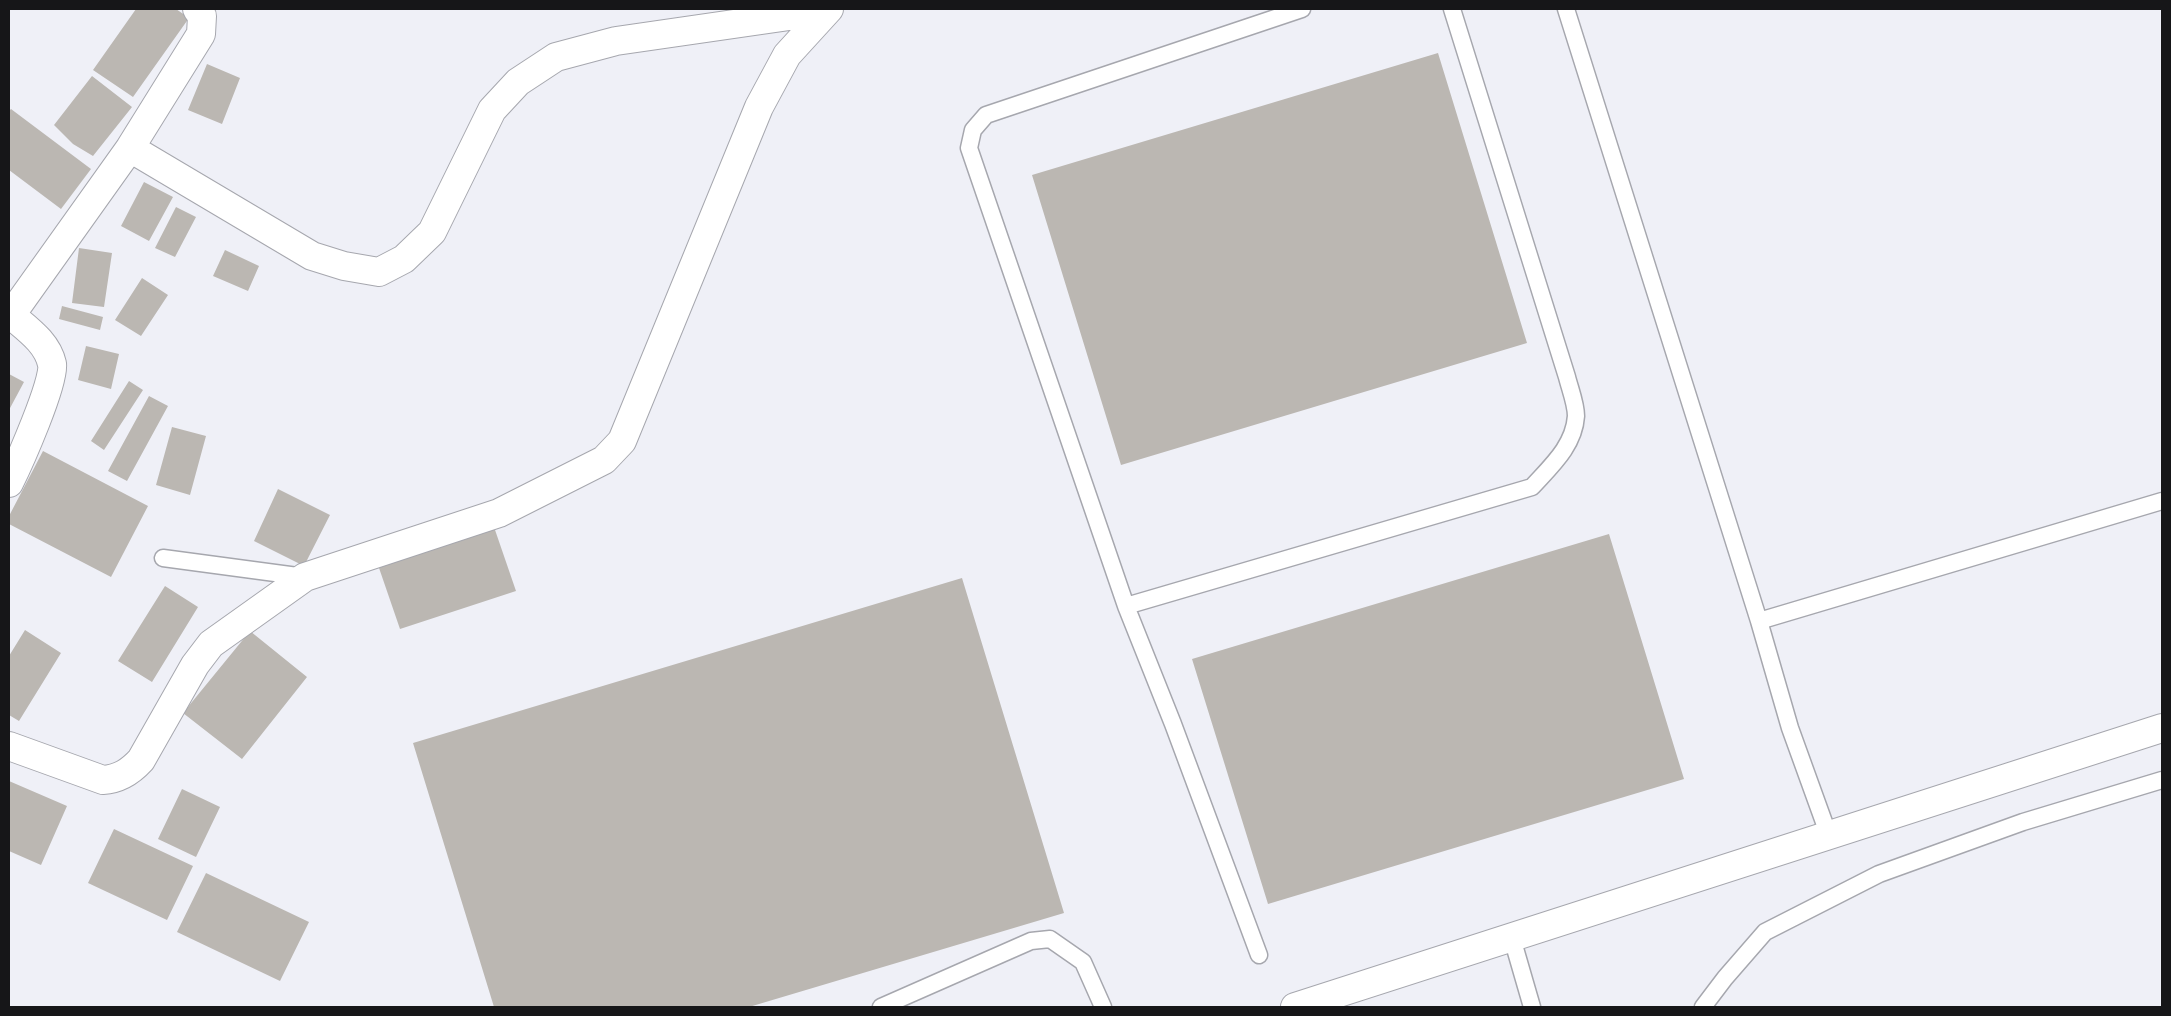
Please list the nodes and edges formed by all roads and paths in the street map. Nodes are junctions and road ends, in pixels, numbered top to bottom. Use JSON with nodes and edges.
{"nodes":[{"id":1,"x":197,"y":9,"type":"edge"},
{"id":2,"x":1302,"y":9,"type":"edge"},
{"id":3,"x":1452,"y":9,"type":"edge"},
{"id":4,"x":1566,"y":9,"type":"edge"},
{"id":5,"x":827,"y":10,"type":"edge"},
{"id":6,"x":130,"y":148,"type":"junction"},
{"id":7,"x":10,"y":314,"type":"edge"},
{"id":8,"x":10,"y":479,"type":"edge"},
{"id":9,"x":2162,"y":501,"type":"edge"},
{"id":10,"x":163,"y":558,"type":"dead end"},
{"id":11,"x":305,"y":577,"type":"junction"},
{"id":12,"x":1126,"y":606,"type":"junction"},
{"id":13,"x":1759,"y":621,"type":"junction"},
{"id":14,"x":2162,"y":728,"type":"edge"},
{"id":15,"x":9,"y":746,"type":"edge"},
{"id":16,"x":2162,"y":780,"type":"edge"},
{"id":17,"x":1829,"y":836,"type":"junction"},
{"id":18,"x":1512,"y":938,"type":"junction"},
{"id":19,"x":1259,"y":955,"type":"dead end"},
{"id":20,"x":881,"y":1007,"type":"edge"},
{"id":21,"x":1103,"y":1007,"type":"edge"},
{"id":22,"x":1295,"y":1007,"type":"edge"},
{"id":23,"x":1532,"y":1007,"type":"edge"},
{"id":24,"x":1703,"y":1007,"type":"edge"}],
"edges":[{"from":1,"to":6,"type":"street"},
{"from":2,"to":12,"type":"lane"},
{"from":3,"to":12,"type":"lane"},
{"from":4,"to":13,"type":"lane"},
{"from":5,"to":6,"type":"street"},
{"from":5,"to":11,"type":"street"},
{"from":6,"to":7,"type":"street"},
{"from":7,"to":8,"type":"street"},
{"from":9,"to":13,"type":"lane"},
{"from":10,"to":11,"type":"lane"},
{"from":11,"to":15,"type":"street"},
{"from":12,"to":19,"type":"lane"},
{"from":13,"to":17,"type":"lane"},
{"from":14,"to":17,"type":"street"},
{"from":16,"to":24,"type":"lane"},
{"from":17,"to":18,"type":"street"},
{"from":18,"to":22,"type":"street"},
{"from":18,"to":23,"type":"lane"},
{"from":20,"to":21,"type":"lane"}]}
